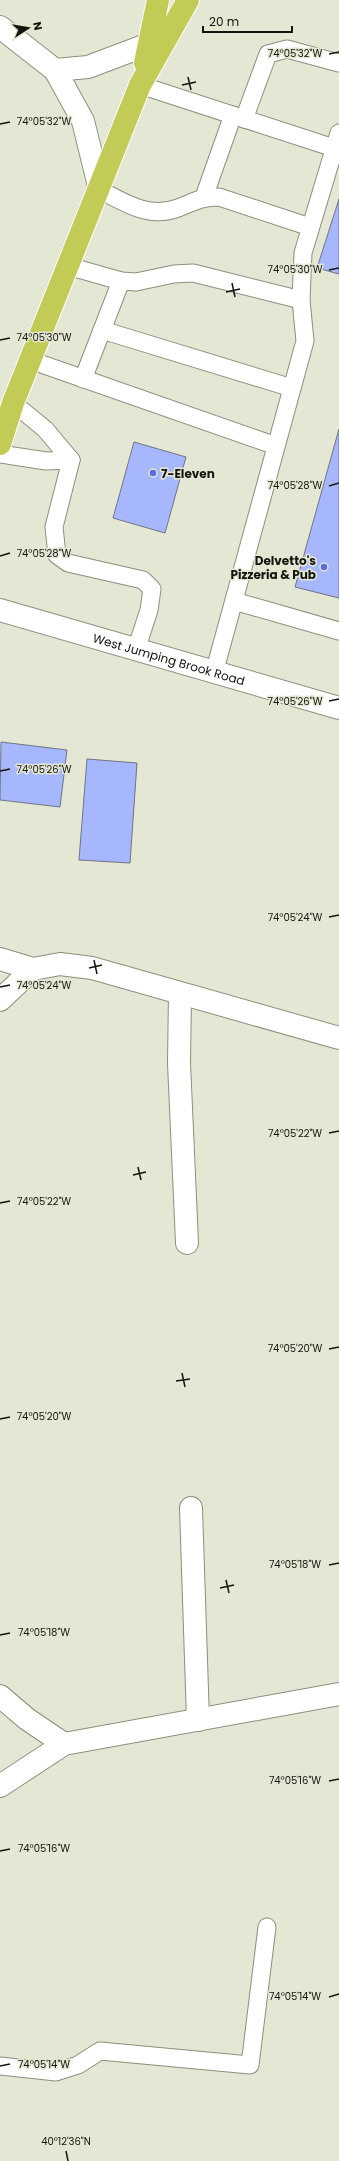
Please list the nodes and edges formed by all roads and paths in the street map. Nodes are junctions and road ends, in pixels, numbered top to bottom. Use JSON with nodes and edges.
{"nodes":[{"id":1,"x":158,"y":0,"type":"edge"},
{"id":2,"x":188,"y":0,"type":"edge"},
{"id":3,"x":0,"y":27,"type":"edge"},
{"id":4,"x":149,"y":44,"type":"junction"},
{"id":5,"x":339,"y":63,"type":"edge"},
{"id":6,"x":55,"y":70,"type":"junction"},
{"id":7,"x":140,"y":85,"type":"junction"},
{"id":8,"x":239,"y":117,"type":"junction"},
{"id":9,"x":337,"y":140,"type":"edge"},
{"id":10,"x":100,"y":190,"type":"junction"},
{"id":11,"x":204,"y":197,"type":"junction"},
{"id":12,"x":310,"y":227,"type":"junction"},
{"id":13,"x":68,"y":266,"type":"junction"},
{"id":14,"x":121,"y":281,"type":"junction"},
{"id":15,"x":301,"y":300,"type":"junction"},
{"id":16,"x":102,"y":330,"type":"junction"},
{"id":17,"x":30,"y":360,"type":"junction"},
{"id":18,"x":83,"y":379,"type":"junction"},
{"id":19,"x":292,"y":388,"type":"junction"},
{"id":20,"x":13,"y":403,"type":"junction"},
{"id":21,"x":0,"y":444,"type":"edge"},
{"id":22,"x":276,"y":446,"type":"junction"},
{"id":23,"x":0,"y":454,"type":"edge"},
{"id":24,"x":71,"y":460,"type":"junction"},
{"id":25,"x":234,"y":601,"type":"junction"},
{"id":26,"x":0,"y":610,"type":"edge"},
{"id":27,"x":339,"y":631,"type":"edge"},
{"id":28,"x":136,"y":650,"type":"junction"},
{"id":29,"x":214,"y":672,"type":"junction"},
{"id":30,"x":339,"y":708,"type":"edge"},
{"id":31,"x":0,"y":959,"type":"edge"},
{"id":32,"x":33,"y":969,"type":"junction"},
{"id":33,"x":180,"y":994,"type":"junction"},
{"id":34,"x":0,"y":1000,"type":"edge"},
{"id":35,"x":339,"y":1038,"type":"edge"},
{"id":36,"x":187,"y":1243,"type":"dead end"},
{"id":37,"x":191,"y":1508,"type":"dead end"},
{"id":38,"x":339,"y":1694,"type":"edge"},
{"id":39,"x":0,"y":1696,"type":"edge"},
{"id":40,"x":198,"y":1720,"type":"junction"},
{"id":41,"x":64,"y":1744,"type":"junction"},
{"id":42,"x":0,"y":1786,"type":"edge"},
{"id":43,"x":267,"y":1927,"type":"dead end"},
{"id":44,"x":0,"y":2066,"type":"edge"}],
"edges":[{"from":1,"to":4,"type":"highway"},
{"from":2,"to":7,"type":"highway"},
{"from":3,"to":6,"type":"street"},
{"from":4,"to":6,"type":"street"},
{"from":4,"to":7,"type":"highway"},
{"from":5,"to":8,"type":"lane"},
{"from":6,"to":10,"type":"street"},
{"from":7,"to":8,"type":"lane"},
{"from":7,"to":10,"type":"highway"},
{"from":8,"to":9,"type":"lane"},
{"from":8,"to":11,"type":"lane"},
{"from":9,"to":12,"type":"lane"},
{"from":10,"to":11,"type":"lane"},
{"from":10,"to":13,"type":"highway"},
{"from":11,"to":12,"type":"lane"},
{"from":12,"to":15,"type":"lane"},
{"from":13,"to":14,"type":"lane"},
{"from":13,"to":17,"type":"highway"},
{"from":14,"to":15,"type":"lane"},
{"from":14,"to":16,"type":"lane"},
{"from":15,"to":19,"type":"lane"},
{"from":16,"to":18,"type":"lane"},
{"from":16,"to":19,"type":"lane"},
{"from":17,"to":18,"type":"lane"},
{"from":17,"to":20,"type":"highway"},
{"from":18,"to":22,"type":"lane"},
{"from":19,"to":22,"type":"lane"},
{"from":20,"to":21,"type":"highway"},
{"from":20,"to":24,"type":"lane"},
{"from":22,"to":25,"type":"lane"},
{"from":23,"to":24,"type":"lane"},
{"from":24,"to":28,"type":"lane"},
{"from":25,"to":27,"type":"lane"},
{"from":25,"to":29,"type":"lane"},
{"from":26,"to":28,"type":"street","name":"West Jumping Brook Road"},
{"from":28,"to":29,"type":"street","name":"West Jumping Brook Road"},
{"from":29,"to":30,"type":"street","name":"West Jumping Brook Road"},
{"from":31,"to":32,"type":"street"},
{"from":32,"to":33,"type":"street"},
{"from":32,"to":34,"type":"street"},
{"from":33,"to":35,"type":"street"},
{"from":33,"to":36,"type":"street"},
{"from":37,"to":40,"type":"street"},
{"from":38,"to":40,"type":"street"},
{"from":39,"to":41,"type":"street"},
{"from":40,"to":41,"type":"street"},
{"from":41,"to":42,"type":"street"},
{"from":43,"to":44,"type":"lane"}]}
